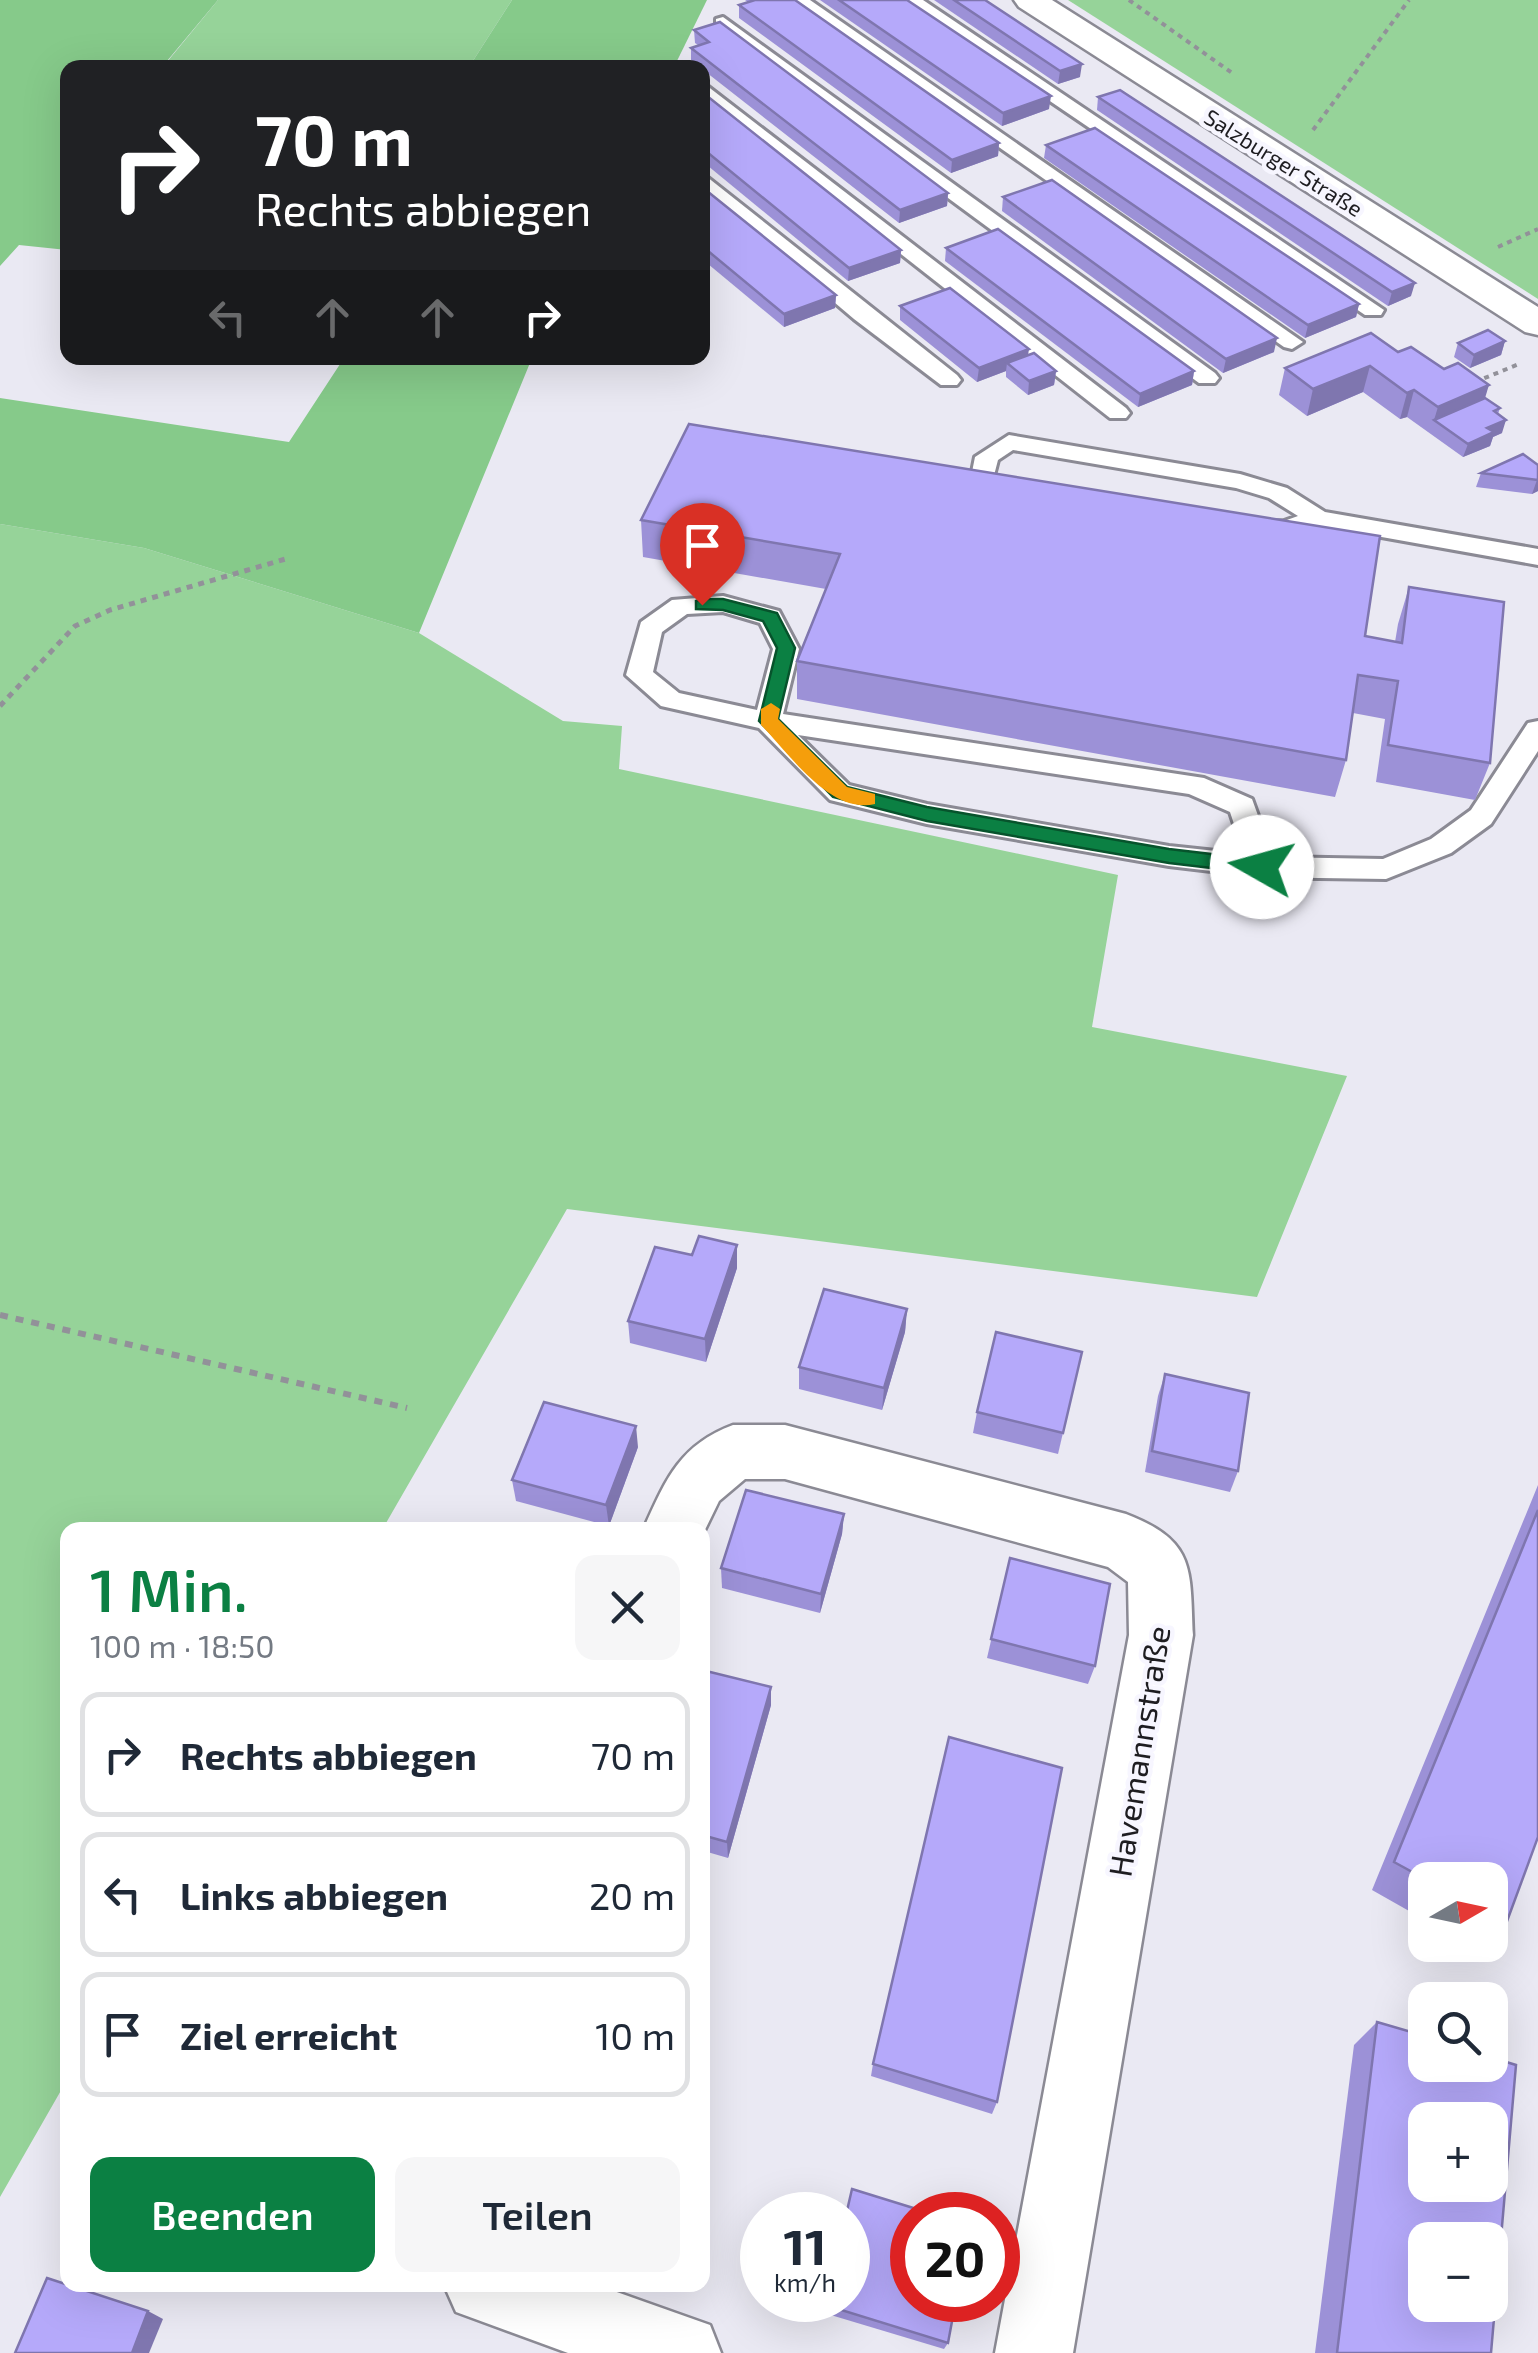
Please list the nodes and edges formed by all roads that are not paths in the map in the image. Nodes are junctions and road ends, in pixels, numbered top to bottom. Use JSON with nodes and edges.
{"nodes":[{"id":1,"x":798,"y":0,"type":"edge"},
{"id":2,"x":910,"y":0,"type":"edge"},
{"id":3,"x":1030,"y":0,"type":"edge"},
{"id":4,"x":723,"y":23,"type":"edge"},
{"id":5,"x":710,"y":94,"type":"edge"},
{"id":6,"x":710,"y":186,"type":"edge"},
{"id":7,"x":1373,"y":310,"type":"dead end"},
{"id":8,"x":1538,"y":324,"type":"edge"},
{"id":9,"x":1292,"y":342,"type":"dead end"},
{"id":10,"x":1207,"y":378,"type":"dead end"},
{"id":11,"x":949,"y":380,"type":"dead end"},
{"id":12,"x":1118,"y":413,"type":"dead end"},
{"id":13,"x":981,"y":482,"type":"edge"},
{"id":14,"x":1318,"y":518,"type":"junction"},
{"id":15,"x":1224,"y":523,"type":"edge"},
{"id":16,"x":1538,"y":557,"type":"edge"},
{"id":17,"x":768,"y":721,"type":"junction"},
{"id":18,"x":1538,"y":730,"type":"edge"},
{"id":19,"x":1262,"y":867,"type":"junction"},
{"id":20,"x":678,"y":1522,"type":"edge"},
{"id":21,"x":503,"y":2292,"type":"edge"},
{"id":22,"x":682,"y":2353,"type":"edge"},
{"id":23,"x":1034,"y":2353,"type":"edge"}],
"edges":[{"from":1,"to":9,"type":"lane"},
{"from":2,"to":7,"type":"lane"},
{"from":3,"to":8,"type":"street","name":"Salzburger Straße"},
{"from":4,"to":10,"type":"lane"},
{"from":5,"to":12,"type":"lane"},
{"from":6,"to":11,"type":"lane"},
{"from":13,"to":14,"type":"lane"},
{"from":14,"to":15,"type":"lane"},
{"from":14,"to":16,"type":"lane"},
{"from":17,"to":17,"type":"lane"},
{"from":17,"to":19,"type":"lane"},
{"from":17,"to":19,"type":"lane"},
{"from":18,"to":19,"type":"lane"},
{"from":20,"to":23,"type":"street","name":"Havemannstraße"},
{"from":21,"to":22,"type":"street"}]}
